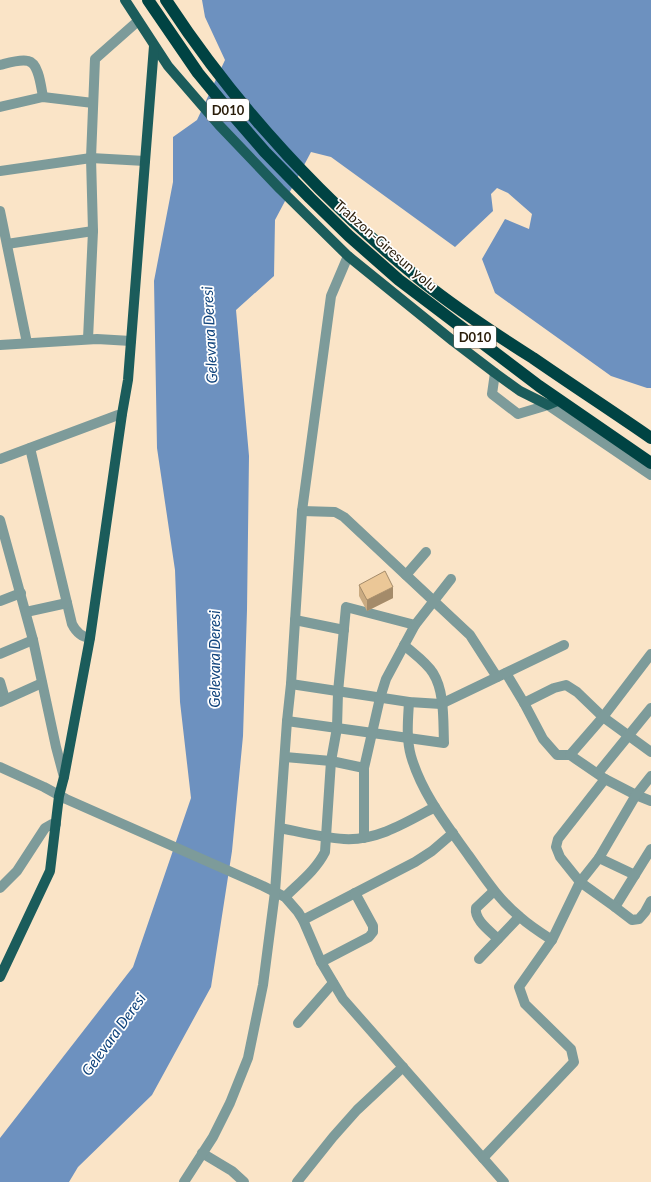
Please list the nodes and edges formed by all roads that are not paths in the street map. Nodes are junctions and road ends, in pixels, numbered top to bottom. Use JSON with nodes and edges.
{"nodes":[{"id":1,"x":124,"y":0,"type":"edge"},
{"id":2,"x":148,"y":0,"type":"edge"},
{"id":3,"x":167,"y":1,"type":"edge"},
{"id":4,"x":138,"y":21,"type":"junction"},
{"id":5,"x":154,"y":46,"type":"junction"},
{"id":6,"x":0,"y":64,"type":"edge"},
{"id":7,"x":43,"y":97,"type":"junction"},
{"id":8,"x":93,"y":103,"type":"junction"},
{"id":9,"x":0,"y":107,"type":"edge"},
{"id":10,"x":91,"y":158,"type":"junction"},
{"id":11,"x":145,"y":161,"type":"junction"},
{"id":12,"x":0,"y":171,"type":"edge"},
{"id":13,"x":0,"y":211,"type":"edge"},
{"id":14,"x":93,"y":231,"type":"junction"},
{"id":15,"x":7,"y":244,"type":"junction"},
{"id":16,"x":348,"y":256,"type":"junction"},
{"id":17,"x":88,"y":339,"type":"junction"},
{"id":18,"x":131,"y":341,"type":"junction"},
{"id":19,"x":28,"y":343,"type":"junction"},
{"id":20,"x":0,"y":345,"type":"edge"},
{"id":21,"x":494,"y":373,"type":"junction"},
{"id":22,"x":560,"y":400,"type":"junction"},
{"id":23,"x":548,"y":405,"type":"junction"},
{"id":24,"x":122,"y":414,"type":"junction"},
{"id":25,"x":651,"y":438,"type":"edge"},
{"id":26,"x":30,"y":448,"type":"junction"},
{"id":27,"x":0,"y":459,"type":"edge"},
{"id":28,"x":651,"y":463,"type":"edge"},
{"id":29,"x":651,"y":475,"type":"edge"},
{"id":30,"x":302,"y":511,"type":"junction"},
{"id":31,"x":0,"y":520,"type":"edge"},
{"id":32,"x":4,"y":549,"type":"edge"},
{"id":33,"x":426,"y":552,"type":"dead end"},
{"id":34,"x":406,"y":575,"type":"junction"},
{"id":35,"x":452,"y":579,"type":"dead end"},
{"id":36,"x":21,"y":593,"type":"junction"},
{"id":37,"x":0,"y":601,"type":"edge"},
{"id":38,"x":433,"y":601,"type":"junction"},
{"id":39,"x":67,"y":603,"type":"junction"},
{"id":40,"x":26,"y":612,"type":"junction"},
{"id":41,"x":295,"y":620,"type":"junction"},
{"id":42,"x":415,"y":625,"type":"junction"},
{"id":43,"x":344,"y":630,"type":"junction"},
{"id":44,"x":90,"y":638,"type":"junction"},
{"id":45,"x":33,"y":640,"type":"junction"},
{"id":46,"x":404,"y":645,"type":"junction"},
{"id":47,"x":564,"y":645,"type":"dead end"},
{"id":48,"x":0,"y":654,"type":"edge"},
{"id":49,"x":651,"y":654,"type":"edge"},
{"id":50,"x":506,"y":672,"type":"junction"},
{"id":51,"x":497,"y":677,"type":"junction"},
{"id":52,"x":0,"y":682,"type":"edge"},
{"id":53,"x":42,"y":683,"type":"junction"},
{"id":54,"x":291,"y":684,"type":"junction"},
{"id":55,"x":338,"y":692,"type":"junction"},
{"id":56,"x":380,"y":698,"type":"junction"},
{"id":57,"x":3,"y":700,"type":"edge"},
{"id":58,"x":409,"y":702,"type":"junction"},
{"id":59,"x":441,"y":704,"type":"junction"},
{"id":60,"x":524,"y":704,"type":"junction"},
{"id":61,"x":651,"y":708,"type":"edge"},
{"id":62,"x":603,"y":717,"type":"junction"},
{"id":63,"x":286,"y":721,"type":"junction"},
{"id":64,"x":336,"y":728,"type":"junction"},
{"id":65,"x":373,"y":734,"type":"junction"},
{"id":66,"x":629,"y":736,"type":"junction"},
{"id":67,"x":408,"y":738,"type":"junction"},
{"id":68,"x":651,"y":752,"type":"edge"},
{"id":69,"x":570,"y":755,"type":"junction"},
{"id":70,"x":285,"y":756,"type":"junction"},
{"id":71,"x":331,"y":761,"type":"junction"},
{"id":72,"x":0,"y":767,"type":"edge"},
{"id":73,"x":364,"y":768,"type":"junction"},
{"id":74,"x":602,"y":776,"type":"junction"},
{"id":75,"x":651,"y":776,"type":"edge"},
{"id":76,"x":64,"y":777,"type":"junction"},
{"id":77,"x":636,"y":795,"type":"junction"},
{"id":78,"x":62,"y":798,"type":"junction"},
{"id":79,"x":651,"y":801,"type":"edge"},
{"id":80,"x":435,"y":807,"type":"junction"},
{"id":81,"x":56,"y":824,"type":"junction"},
{"id":82,"x":280,"y":828,"type":"junction"},
{"id":83,"x":453,"y":833,"type":"junction"},
{"id":84,"x":326,"y":836,"type":"junction"},
{"id":85,"x":364,"y":838,"type":"junction"},
{"id":86,"x":651,"y":849,"type":"edge"},
{"id":87,"x":599,"y":858,"type":"junction"},
{"id":88,"x":635,"y":876,"type":"junction"},
{"id":89,"x":580,"y":882,"type":"junction"},
{"id":90,"x":0,"y":888,"type":"edge"},
{"id":91,"x":494,"y":891,"type":"junction"},
{"id":92,"x":275,"y":892,"type":"junction"},
{"id":93,"x":355,"y":893,"type":"junction"},
{"id":94,"x":285,"y":897,"type":"junction"},
{"id":95,"x":651,"y":901,"type":"edge"},
{"id":96,"x":615,"y":907,"type":"junction"},
{"id":97,"x":519,"y":917,"type":"junction"},
{"id":98,"x":303,"y":920,"type":"junction"},
{"id":99,"x":498,"y":939,"type":"junction"},
{"id":100,"x":552,"y":940,"type":"junction"},
{"id":101,"x":479,"y":959,"type":"dead end"},
{"id":102,"x":321,"y":962,"type":"junction"},
{"id":103,"x":0,"y":977,"type":"edge"},
{"id":104,"x":333,"y":983,"type":"junction"},
{"id":105,"x":298,"y":1023,"type":"dead end"},
{"id":106,"x":402,"y":1067,"type":"junction"},
{"id":107,"x":202,"y":1153,"type":"junction"},
{"id":108,"x":483,"y":1158,"type":"junction"},
{"id":109,"x":184,"y":1182,"type":"edge"},
{"id":110,"x":244,"y":1182,"type":"edge"},
{"id":111,"x":297,"y":1182,"type":"edge"},
{"id":112,"x":504,"y":1182,"type":"edge"}],
"edges":[{"from":1,"to":4,"type":"main road"},
{"from":2,"to":22,"type":"highway","name":"Trabzon-Giresun yolu","number":"D010"},
{"from":3,"to":25,"type":"highway","name":"Trabzon-Giresun yolu","number":"D010"},
{"from":4,"to":5,"type":"main road"},
{"from":4,"to":8,"type":"street"},
{"from":5,"to":11,"type":"main road"},
{"from":5,"to":16,"type":"main road"},
{"from":6,"to":7,"type":"street"},
{"from":7,"to":8,"type":"street"},
{"from":7,"to":9,"type":"street"},
{"from":8,"to":10,"type":"street"},
{"from":10,"to":11,"type":"street"},
{"from":10,"to":12,"type":"street"},
{"from":10,"to":14,"type":"street"},
{"from":11,"to":18,"type":"main road"},
{"from":13,"to":15,"type":"street"},
{"from":14,"to":15,"type":"street"},
{"from":14,"to":17,"type":"street"},
{"from":15,"to":19,"type":"street"},
{"from":16,"to":21,"type":"main road"},
{"from":16,"to":30,"type":"street"},
{"from":17,"to":18,"type":"street"},
{"from":17,"to":19,"type":"street"},
{"from":18,"to":24,"type":"main road"},
{"from":19,"to":20,"type":"street"},
{"from":21,"to":23,"type":"main road"},
{"from":21,"to":23,"type":"street"},
{"from":22,"to":23,"type":"main road"},
{"from":22,"to":28,"type":"highway","name":"Trabzon-Giresun yolu","number":"D010"},
{"from":23,"to":29,"type":"street"},
{"from":24,"to":26,"type":"street"},
{"from":24,"to":44,"type":"main road"},
{"from":26,"to":27,"type":"street"},
{"from":26,"to":39,"type":"street"},
{"from":30,"to":34,"type":"street"},
{"from":30,"to":41,"type":"street"},
{"from":31,"to":32,"type":"street"},
{"from":32,"to":36,"type":"street"},
{"from":33,"to":34,"type":"street"},
{"from":34,"to":38,"type":"street"},
{"from":35,"to":38,"type":"street"},
{"from":36,"to":37,"type":"street"},
{"from":36,"to":40,"type":"street"},
{"from":38,"to":42,"type":"street"},
{"from":38,"to":51,"type":"street"},
{"from":39,"to":40,"type":"street"},
{"from":39,"to":44,"type":"street"},
{"from":40,"to":45,"type":"street"},
{"from":41,"to":43,"type":"street"},
{"from":41,"to":54,"type":"street"},
{"from":42,"to":43,"type":"street"},
{"from":42,"to":46,"type":"street"},
{"from":43,"to":55,"type":"street"},
{"from":44,"to":76,"type":"main road"},
{"from":45,"to":48,"type":"street"},
{"from":45,"to":53,"type":"street"},
{"from":46,"to":56,"type":"street"},
{"from":46,"to":59,"type":"street"},
{"from":47,"to":50,"type":"street"},
{"from":49,"to":62,"type":"street"},
{"from":50,"to":51,"type":"street"},
{"from":50,"to":60,"type":"street"},
{"from":51,"to":59,"type":"street"},
{"from":52,"to":57,"type":"street"},
{"from":53,"to":57,"type":"street"},
{"from":53,"to":76,"type":"street"},
{"from":54,"to":55,"type":"street"},
{"from":54,"to":63,"type":"street"},
{"from":55,"to":56,"type":"street"},
{"from":55,"to":64,"type":"street"},
{"from":56,"to":58,"type":"street"},
{"from":56,"to":65,"type":"street"},
{"from":58,"to":59,"type":"street"},
{"from":58,"to":67,"type":"street"},
{"from":59,"to":67,"type":"street"},
{"from":60,"to":62,"type":"street"},
{"from":60,"to":69,"type":"street"},
{"from":61,"to":66,"type":"street"},
{"from":62,"to":66,"type":"street"},
{"from":62,"to":69,"type":"street"},
{"from":63,"to":64,"type":"street"},
{"from":63,"to":70,"type":"street"},
{"from":64,"to":65,"type":"street"},
{"from":64,"to":71,"type":"street"},
{"from":65,"to":67,"type":"street"},
{"from":65,"to":73,"type":"street"},
{"from":66,"to":68,"type":"street"},
{"from":66,"to":74,"type":"street"},
{"from":67,"to":80,"type":"street"},
{"from":69,"to":74,"type":"street"},
{"from":70,"to":71,"type":"street"},
{"from":70,"to":82,"type":"street"},
{"from":71,"to":73,"type":"street"},
{"from":71,"to":84,"type":"street"},
{"from":72,"to":78,"type":"street"},
{"from":73,"to":85,"type":"street"},
{"from":74,"to":77,"type":"street"},
{"from":74,"to":89,"type":"street"},
{"from":75,"to":77,"type":"street"},
{"from":76,"to":78,"type":"main road"},
{"from":77,"to":79,"type":"street"},
{"from":77,"to":87,"type":"street"},
{"from":78,"to":81,"type":"main road"},
{"from":78,"to":92,"type":"street"},
{"from":80,"to":83,"type":"street"},
{"from":80,"to":85,"type":"street"},
{"from":81,"to":90,"type":"street"},
{"from":81,"to":103,"type":"main road"},
{"from":82,"to":84,"type":"street"},
{"from":82,"to":92,"type":"street"},
{"from":83,"to":91,"type":"street"},
{"from":83,"to":93,"type":"street"},
{"from":84,"to":85,"type":"street"},
{"from":84,"to":94,"type":"street"},
{"from":86,"to":88,"type":"street"},
{"from":87,"to":88,"type":"street"},
{"from":87,"to":89,"type":"street"},
{"from":88,"to":96,"type":"street"},
{"from":89,"to":96,"type":"street"},
{"from":89,"to":100,"type":"street"},
{"from":91,"to":97,"type":"street"},
{"from":91,"to":99,"type":"street"},
{"from":92,"to":94,"type":"street"},
{"from":92,"to":107,"type":"street"},
{"from":93,"to":98,"type":"street"},
{"from":93,"to":102,"type":"street"},
{"from":94,"to":98,"type":"street"},
{"from":95,"to":96,"type":"street"},
{"from":97,"to":99,"type":"street"},
{"from":97,"to":100,"type":"street"},
{"from":98,"to":102,"type":"street"},
{"from":99,"to":101,"type":"street"},
{"from":100,"to":108,"type":"street"},
{"from":102,"to":104,"type":"street"},
{"from":104,"to":105,"type":"street"},
{"from":104,"to":106,"type":"street"},
{"from":106,"to":108,"type":"street"},
{"from":106,"to":111,"type":"street"},
{"from":107,"to":109,"type":"street"},
{"from":107,"to":110,"type":"street"},
{"from":108,"to":112,"type":"street"}]}
